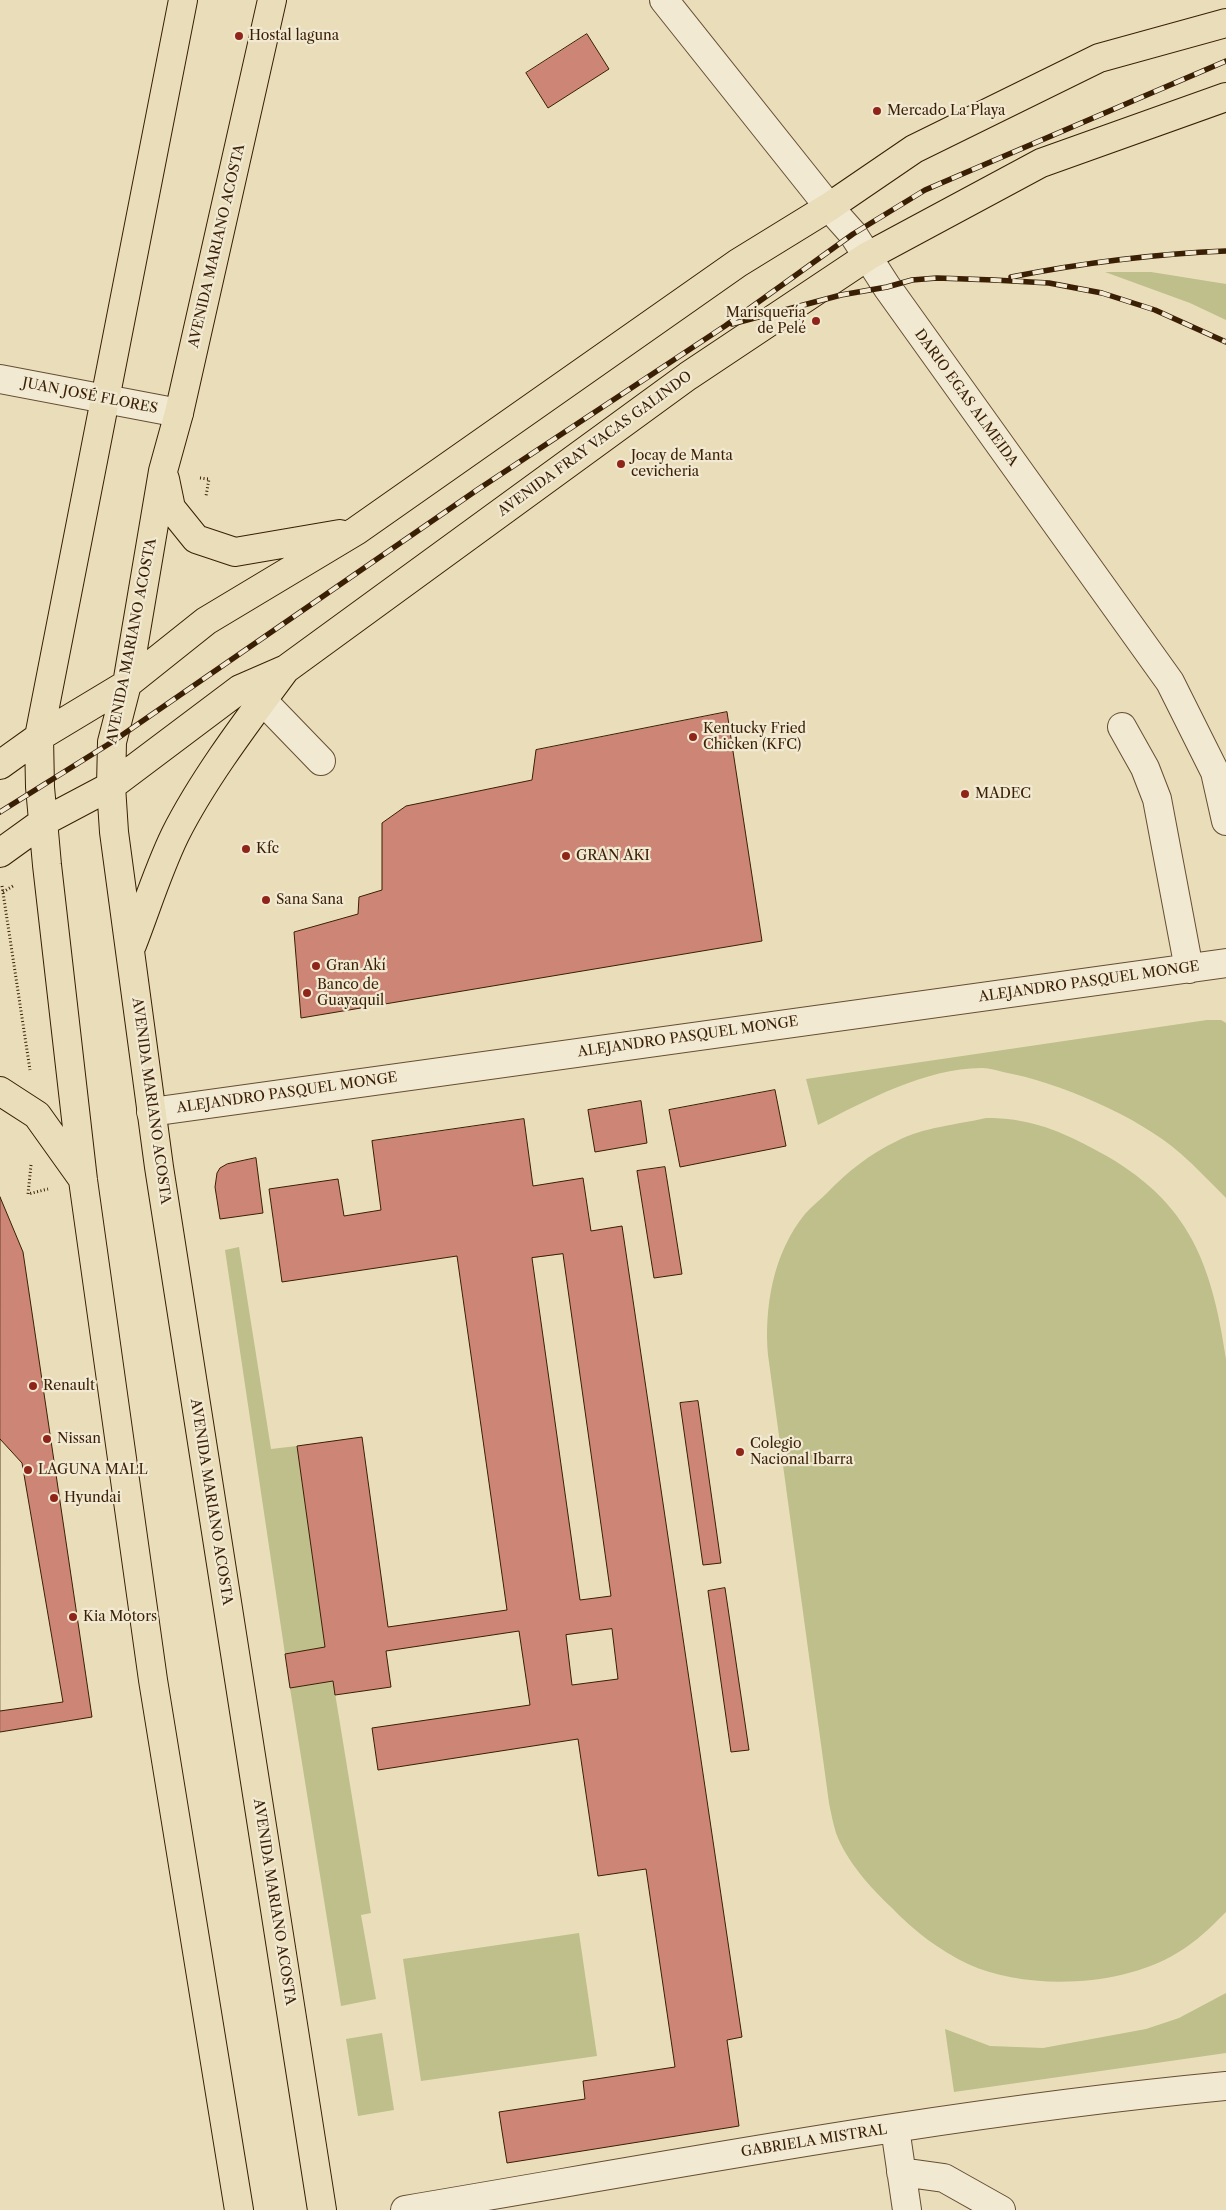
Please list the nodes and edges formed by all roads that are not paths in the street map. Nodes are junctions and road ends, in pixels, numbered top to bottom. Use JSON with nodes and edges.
{"nodes":[{"id":1,"x":183,"y":0,"type":"edge"},
{"id":2,"x":272,"y":0,"type":"edge"},
{"id":3,"x":664,"y":0,"type":"edge"},
{"id":4,"x":1226,"y":23,"type":"edge"},
{"id":5,"x":1226,"y":97,"type":"edge"},
{"id":6,"x":829,"y":207,"type":"junction"},
{"id":7,"x":868,"y":256,"type":"junction"},
{"id":8,"x":0,"y":379,"type":"edge"},
{"id":9,"x":106,"y":398,"type":"junction"},
{"id":10,"x":179,"y":413,"type":"junction"},
{"id":11,"x":163,"y":471,"type":"junction"},
{"id":12,"x":356,"y":532,"type":"junction"},
{"id":13,"x":286,"y":669,"type":"junction"},
{"id":14,"x":127,"y":684,"type":"junction"},
{"id":15,"x":262,"y":700,"type":"junction"},
{"id":16,"x":1122,"y":727,"type":"dead end"},
{"id":17,"x":38,"y":737,"type":"junction"},
{"id":18,"x":321,"y":761,"type":"dead end"},
{"id":19,"x":0,"y":765,"type":"edge"},
{"id":20,"x":111,"y":786,"type":"junction"},
{"id":21,"x":1226,"y":821,"type":"edge"},
{"id":22,"x":43,"y":822,"type":"junction"},
{"id":23,"x":0,"y":853,"type":"edge"},
{"id":24,"x":131,"y":946,"type":"junction"},
{"id":25,"x":1226,"y":963,"type":"edge"},
{"id":26,"x":1189,"y":969,"type":"junction"},
{"id":27,"x":0,"y":1091,"type":"edge"},
{"id":28,"x":150,"y":1112,"type":"junction"},
{"id":29,"x":83,"y":1180,"type":"junction"},
{"id":30,"x":1226,"y":2086,"type":"edge"},
{"id":31,"x":895,"y":2128,"type":"junction"},
{"id":32,"x":901,"y":2172,"type":"junction"},
{"id":33,"x":239,"y":2210,"type":"edge"},
{"id":34,"x":322,"y":2210,"type":"edge"},
{"id":35,"x":405,"y":2210,"type":"edge"},
{"id":36,"x":907,"y":2210,"type":"edge"},
{"id":37,"x":1002,"y":2210,"type":"edge"}],
"edges":[{"from":1,"to":9,"type":"main road"},
{"from":2,"to":10,"type":"main road","name":"AVENIDA MARIANO ACOSTA"},
{"from":3,"to":6,"type":"street","name":"DARIO EGAS ALMEIDA"},
{"from":4,"to":6,"type":"main road"},
{"from":5,"to":7,"type":"main road","name":"AVENIDA FRAY VACAS GALINDO"},
{"from":6,"to":7,"type":"street","name":"DARIO EGAS ALMEIDA"},
{"from":6,"to":12,"type":"main road"},
{"from":7,"to":13,"type":"main road","name":"AVENIDA FRAY VACAS GALINDO"},
{"from":7,"to":21,"type":"street","name":"DARIO EGAS ALMEIDA"},
{"from":8,"to":9,"type":"street","name":"JUAN JOSÉ FLORES"},
{"from":9,"to":10,"type":"street","name":"JUAN JOSÉ FLORES"},
{"from":9,"to":17,"type":"main road"},
{"from":10,"to":11,"type":"main road","name":"AVENIDA MARIANO ACOSTA"},
{"from":11,"to":12,"type":"main road"},
{"from":11,"to":14,"type":"main road","name":"AVENIDA MARIANO ACOSTA"},
{"from":12,"to":14,"type":"main road"},
{"from":13,"to":15,"type":"main road"},
{"from":13,"to":20,"type":"main road","name":"AVENIDA FRAY VACAS GALINDO"},
{"from":14,"to":17,"type":"main road"},
{"from":14,"to":20,"type":"main road","name":"AVENIDA MARIANO ACOSTA"},
{"from":15,"to":18,"type":"street"},
{"from":15,"to":24,"type":"main road"},
{"from":16,"to":26,"type":"street"},
{"from":17,"to":19,"type":"main road"},
{"from":17,"to":22,"type":"main road"},
{"from":20,"to":22,"type":"main road","name":"AVENIDA FRAY VACAS GALINDO"},
{"from":20,"to":24,"type":"main road","name":"AVENIDA MARIANO ACOSTA"},
{"from":22,"to":23,"type":"main road","name":"AVENIDA FRAY VACAS GALINDO"},
{"from":22,"to":29,"type":"main road"},
{"from":24,"to":28,"type":"main road","name":"AVENIDA MARIANO ACOSTA"},
{"from":25,"to":26,"type":"street","name":"ALEJANDRO PASQUEL MONGE"},
{"from":26,"to":28,"type":"street","name":"ALEJANDRO PASQUEL MONGE"},
{"from":27,"to":29,"type":"main road"},
{"from":28,"to":34,"type":"main road","name":"AVENIDA MARIANO ACOSTA"},
{"from":29,"to":33,"type":"main road"},
{"from":30,"to":31,"type":"street","name":"GABRIELA MISTRAL"},
{"from":31,"to":32,"type":"street"},
{"from":31,"to":35,"type":"street","name":"GABRIELA MISTRAL"},
{"from":32,"to":36,"type":"street"},
{"from":32,"to":37,"type":"street"}]}
